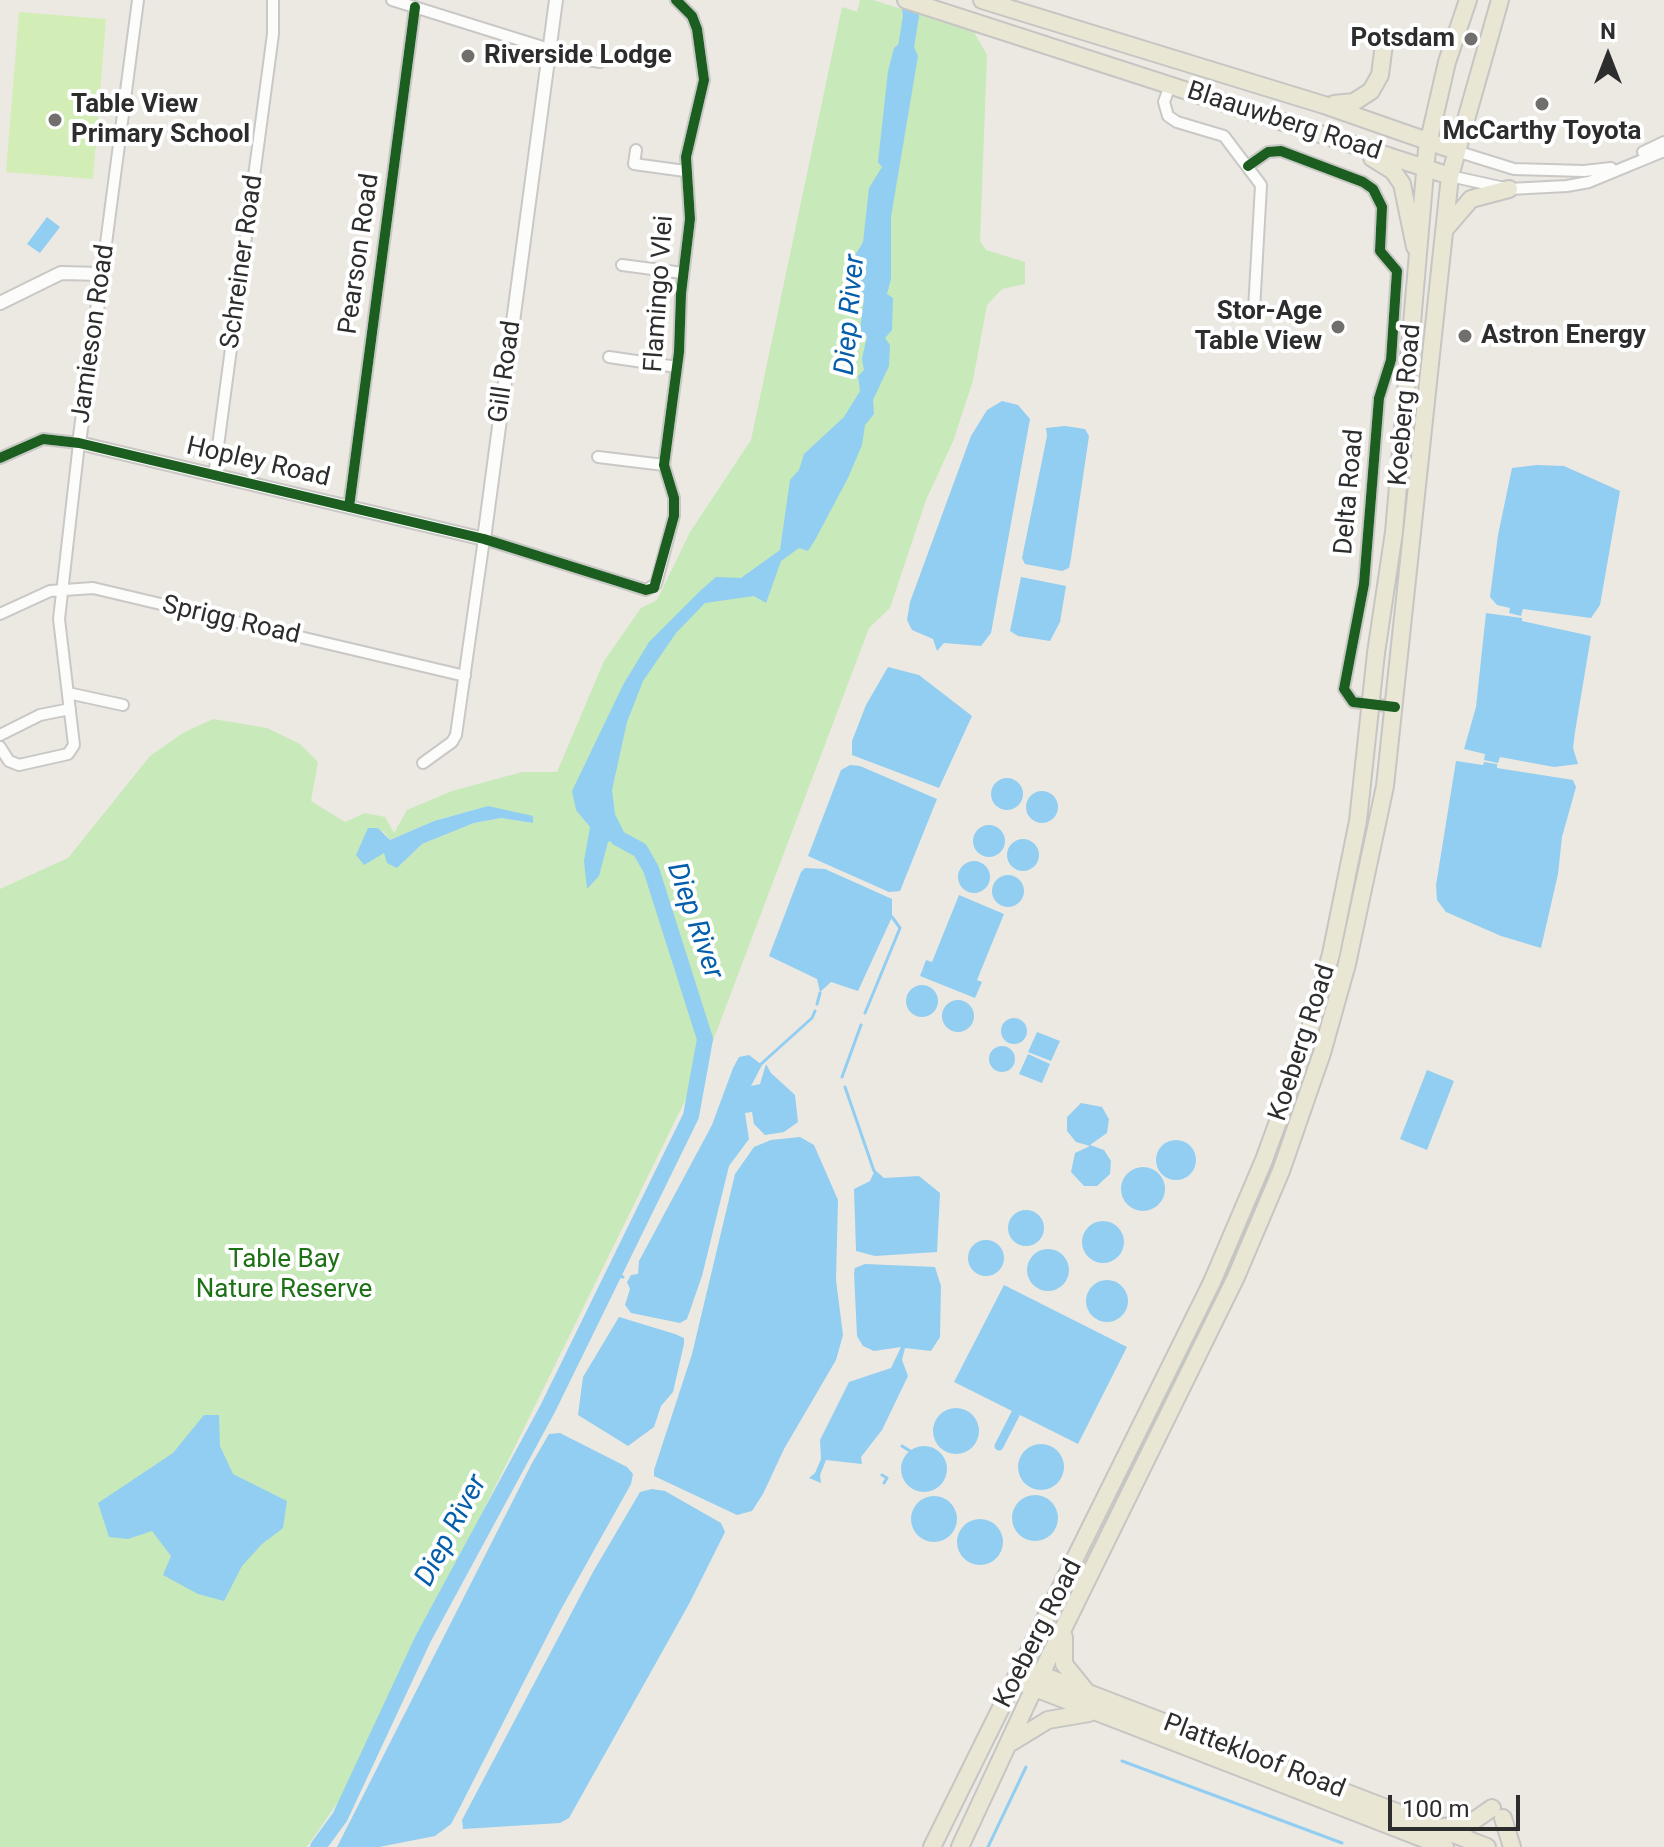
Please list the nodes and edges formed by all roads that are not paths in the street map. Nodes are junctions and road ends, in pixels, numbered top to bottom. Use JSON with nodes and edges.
{"nodes":[{"id":1,"x":138,"y":0,"type":"edge"},
{"id":2,"x":273,"y":0,"type":"edge"},
{"id":3,"x":392,"y":0,"type":"edge"},
{"id":4,"x":556,"y":0,"type":"edge"},
{"id":5,"x":676,"y":0,"type":"edge"},
{"id":6,"x":906,"y":0,"type":"edge"},
{"id":7,"x":982,"y":0,"type":"edge"},
{"id":8,"x":1468,"y":0,"type":"edge"},
{"id":9,"x":1500,"y":0,"type":"edge"},
{"id":10,"x":415,"y":7,"type":"junction"},
{"id":11,"x":1384,"y":44,"type":"dead end"},
{"id":12,"x":549,"y":52,"type":"junction"},
{"id":13,"x":600,"y":62,"type":"dead end"},
{"id":14,"x":1170,"y":85,"type":"junction"},
{"id":15,"x":1324,"y":105,"type":"junction"},
{"id":16,"x":1429,"y":140,"type":"junction"},
{"id":17,"x":1339,"y":141,"type":"junction"},
{"id":18,"x":1664,"y":142,"type":"edge"},
{"id":19,"x":636,"y":150,"type":"dead end"},
{"id":20,"x":1456,"y":151,"type":"junction"},
{"id":21,"x":1664,"y":151,"type":"edge"},
{"id":22,"x":1248,"y":166,"type":"junction"},
{"id":23,"x":1425,"y":168,"type":"junction"},
{"id":24,"x":685,"y":171,"type":"junction"},
{"id":25,"x":1450,"y":176,"type":"junction"},
{"id":26,"x":1509,"y":189,"type":"junction"},
{"id":27,"x":1443,"y":233,"type":"junction"},
{"id":28,"x":1419,"y":258,"type":"junction"},
{"id":29,"x":622,"y":265,"type":"dead end"},
{"id":30,"x":683,"y":273,"type":"junction"},
{"id":31,"x":102,"y":274,"type":"junction"},
{"id":32,"x":0,"y":303,"type":"edge"},
{"id":33,"x":1254,"y":310,"type":"dead end"},
{"id":34,"x":609,"y":357,"type":"dead end"},
{"id":35,"x":677,"y":367,"type":"junction"},
{"id":36,"x":79,"y":443,"type":"junction"},
{"id":37,"x":598,"y":457,"type":"dead end"},
{"id":38,"x":0,"y":458,"type":"edge"},
{"id":39,"x":664,"y":465,"type":"junction"},
{"id":40,"x":214,"y":476,"type":"junction"},
{"id":41,"x":349,"y":507,"type":"junction"},
{"id":42,"x":484,"y":539,"type":"junction"},
{"id":43,"x":60,"y":588,"type":"junction"},
{"id":44,"x":646,"y":590,"type":"joint"},
{"id":45,"x":0,"y":614,"type":"edge"},
{"id":46,"x":465,"y":676,"type":"junction"},
{"id":47,"x":68,"y":693,"type":"junction"},
{"id":48,"x":123,"y":705,"type":"dead end"},
{"id":49,"x":1371,"y":705,"type":"junction"},
{"id":50,"x":1395,"y":707,"type":"junction"},
{"id":51,"x":70,"y":712,"type":"junction"},
{"id":52,"x":0,"y":735,"type":"edge"},
{"id":53,"x":0,"y":747,"type":"edge"},
{"id":54,"x":423,"y":763,"type":"dead end"},
{"id":55,"x":1069,"y":1618,"type":"junction"},
{"id":56,"x":1018,"y":1673,"type":"junction"},
{"id":57,"x":1037,"y":1681,"type":"junction"},
{"id":58,"x":1089,"y":1694,"type":"junction"},
{"id":59,"x":1095,"y":1713,"type":"junction"},
{"id":60,"x":1006,"y":1748,"type":"junction"},
{"id":61,"x":1438,"y":1841,"type":"edge"},
{"id":62,"x":1482,"y":1846,"type":"edge"},
{"id":63,"x":932,"y":1847,"type":"edge"},
{"id":64,"x":960,"y":1847,"type":"edge"},
{"id":65,"x":1512,"y":1847,"type":"edge"}],
"edges":[{"from":1,"to":31,"type":"street","name":"Jamieson Road"},
{"from":2,"to":40,"type":"street","name":"Schreiner Road"},
{"from":3,"to":10,"type":"street"},
{"from":4,"to":12,"type":"street","name":"Gill Road"},
{"from":5,"to":24,"type":"street","name":"Flamingo Vlei"},
{"from":6,"to":14,"type":"main road","name":"Blaauwberg Road"},
{"from":7,"to":15,"type":"main road","name":"Blaauwberg Road"},
{"from":8,"to":16,"type":"main road","name":"Koeberg Road"},
{"from":9,"to":20,"type":"main road","name":"Koeberg Road"},
{"from":10,"to":12,"type":"street"},
{"from":10,"to":41,"type":"street","name":"Pearson Road"},
{"from":11,"to":15,"type":"main road"},
{"from":12,"to":13,"type":"street"},
{"from":12,"to":42,"type":"street","name":"Gill Road"},
{"from":14,"to":17,"type":"main road","name":"Blaauwberg Road"},
{"from":14,"to":22,"type":"street"},
{"from":15,"to":16,"type":"main road","name":"Blaauwberg Road"},
{"from":16,"to":20,"type":"main road","name":"Blaauwberg Road"},
{"from":16,"to":23,"type":"main road","name":"Koeberg Road"},
{"from":17,"to":23,"type":"main road","name":"Blaauwberg Road"},
{"from":17,"to":28,"type":"main road"},
{"from":18,"to":20,"type":"street","name":"Blaauwberg Road"},
{"from":19,"to":24,"type":"street"},
{"from":20,"to":25,"type":"main road","name":"Koeberg Road"},
{"from":21,"to":26,"type":"street","name":"Blaauwberg Road"},
{"from":22,"to":33,"type":"street"},
{"from":22,"to":49,"type":"street","name":"Delta Road"},
{"from":23,"to":25,"type":"main road","name":"Blaauwberg Road"},
{"from":23,"to":28,"type":"main road","name":"Koeberg Road"},
{"from":24,"to":30,"type":"street","name":"Flamingo Vlei"},
{"from":25,"to":26,"type":"street","name":"Blaauwberg Road"},
{"from":25,"to":27,"type":"main road","name":"Koeberg Road"},
{"from":26,"to":27,"type":"main road"},
{"from":27,"to":50,"type":"main road","name":"Koeberg Road"},
{"from":28,"to":49,"type":"main road","name":"Koeberg Road"},
{"from":29,"to":30,"type":"street"},
{"from":30,"to":35,"type":"street","name":"Flamingo Vlei"},
{"from":31,"to":32,"type":"street"},
{"from":31,"to":36,"type":"street","name":"Jamieson Road"},
{"from":34,"to":35,"type":"street"},
{"from":35,"to":39,"type":"street","name":"Flamingo Vlei"},
{"from":36,"to":38,"type":"street","name":"Hopley Road"},
{"from":36,"to":40,"type":"street","name":"Hopley Road"},
{"from":36,"to":43,"type":"street","name":"Jamieson Road"},
{"from":37,"to":39,"type":"street"},
{"from":39,"to":44,"type":"street","name":"Flamingo Vlei"},
{"from":40,"to":41,"type":"street","name":"Hopley Road"},
{"from":41,"to":42,"type":"street","name":"Hopley Road"},
{"from":42,"to":44,"type":"street","name":"Hopley Road"},
{"from":42,"to":46,"type":"street","name":"Gill Road"},
{"from":43,"to":45,"type":"street","name":"Sprigg Road"},
{"from":43,"to":46,"type":"street","name":"Sprigg Road"},
{"from":43,"to":47,"type":"street","name":"Jamieson Road"},
{"from":46,"to":54,"type":"street","name":"Gill Road"},
{"from":47,"to":48,"type":"street"},
{"from":47,"to":51,"type":"street","name":"Jamieson Road"},
{"from":49,"to":50,"type":"street"},
{"from":49,"to":56,"type":"main road","name":"Koeberg Road"},
{"from":50,"to":55,"type":"main road","name":"Koeberg Road"},
{"from":51,"to":52,"type":"street"},
{"from":51,"to":53,"type":"street","name":"Jamieson Road"},
{"from":55,"to":57,"type":"main road","name":"Koeberg Road"},
{"from":55,"to":58,"type":"main road"},
{"from":56,"to":57,"type":"main road","name":"Plattekloof Road"},
{"from":56,"to":63,"type":"main road","name":"Koeberg Road"},
{"from":57,"to":58,"type":"main road","name":"Plattekloof Road"},
{"from":57,"to":59,"type":"main road","name":"Plattekloof Road"},
{"from":57,"to":60,"type":"main road","name":"Koeberg Road"},
{"from":58,"to":61,"type":"main road","name":"Plattekloof Road"},
{"from":59,"to":60,"type":"main road"},
{"from":59,"to":61,"type":"main road","name":"Plattekloof Road"},
{"from":60,"to":64,"type":"main road","name":"Koeberg Road"},
{"from":61,"to":62,"type":"main road","name":"Plattekloof Road"},
{"from":61,"to":65,"type":"main road"}]}
